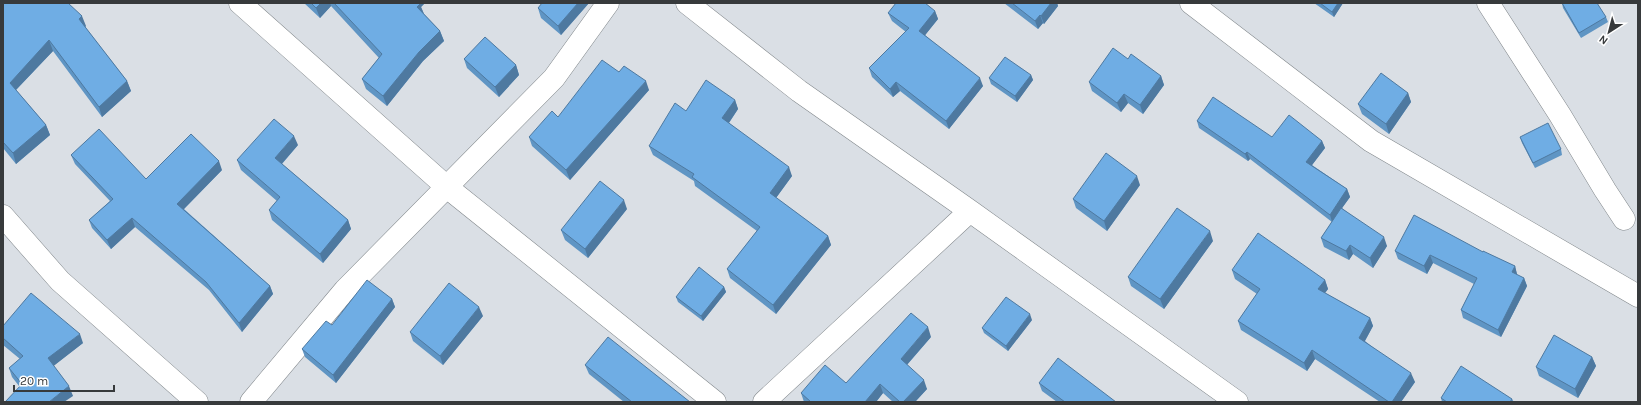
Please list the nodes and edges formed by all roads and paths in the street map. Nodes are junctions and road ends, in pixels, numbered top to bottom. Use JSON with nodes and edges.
{"nodes":[{"id":1,"x":240,"y":3,"type":"edge"},
{"id":2,"x":608,"y":3,"type":"edge"},
{"id":3,"x":687,"y":3,"type":"edge"},
{"id":4,"x":1191,"y":3,"type":"edge"},
{"id":5,"x":1488,"y":3,"type":"edge"},
{"id":6,"x":448,"y":188,"type":"junction"},
{"id":7,"x":970,"y":211,"type":"junction"},
{"id":8,"x":3,"y":216,"type":"edge"},
{"id":9,"x":1624,"y":219,"type":"dead end"},
{"id":10,"x":1638,"y":296,"type":"edge"},
{"id":11,"x":197,"y":402,"type":"edge"},
{"id":12,"x":251,"y":402,"type":"edge"},
{"id":13,"x":716,"y":402,"type":"edge"},
{"id":14,"x":764,"y":402,"type":"edge"},
{"id":15,"x":1237,"y":402,"type":"edge"}],
"edges":[{"from":1,"to":6,"type":"street"},
{"from":2,"to":6,"type":"street"},
{"from":3,"to":7,"type":"street"},
{"from":4,"to":10,"type":"street"},
{"from":5,"to":9,"type":"street"},
{"from":6,"to":12,"type":"street"},
{"from":6,"to":13,"type":"street"},
{"from":7,"to":14,"type":"street"},
{"from":7,"to":15,"type":"street"},
{"from":8,"to":11,"type":"street"}]}
